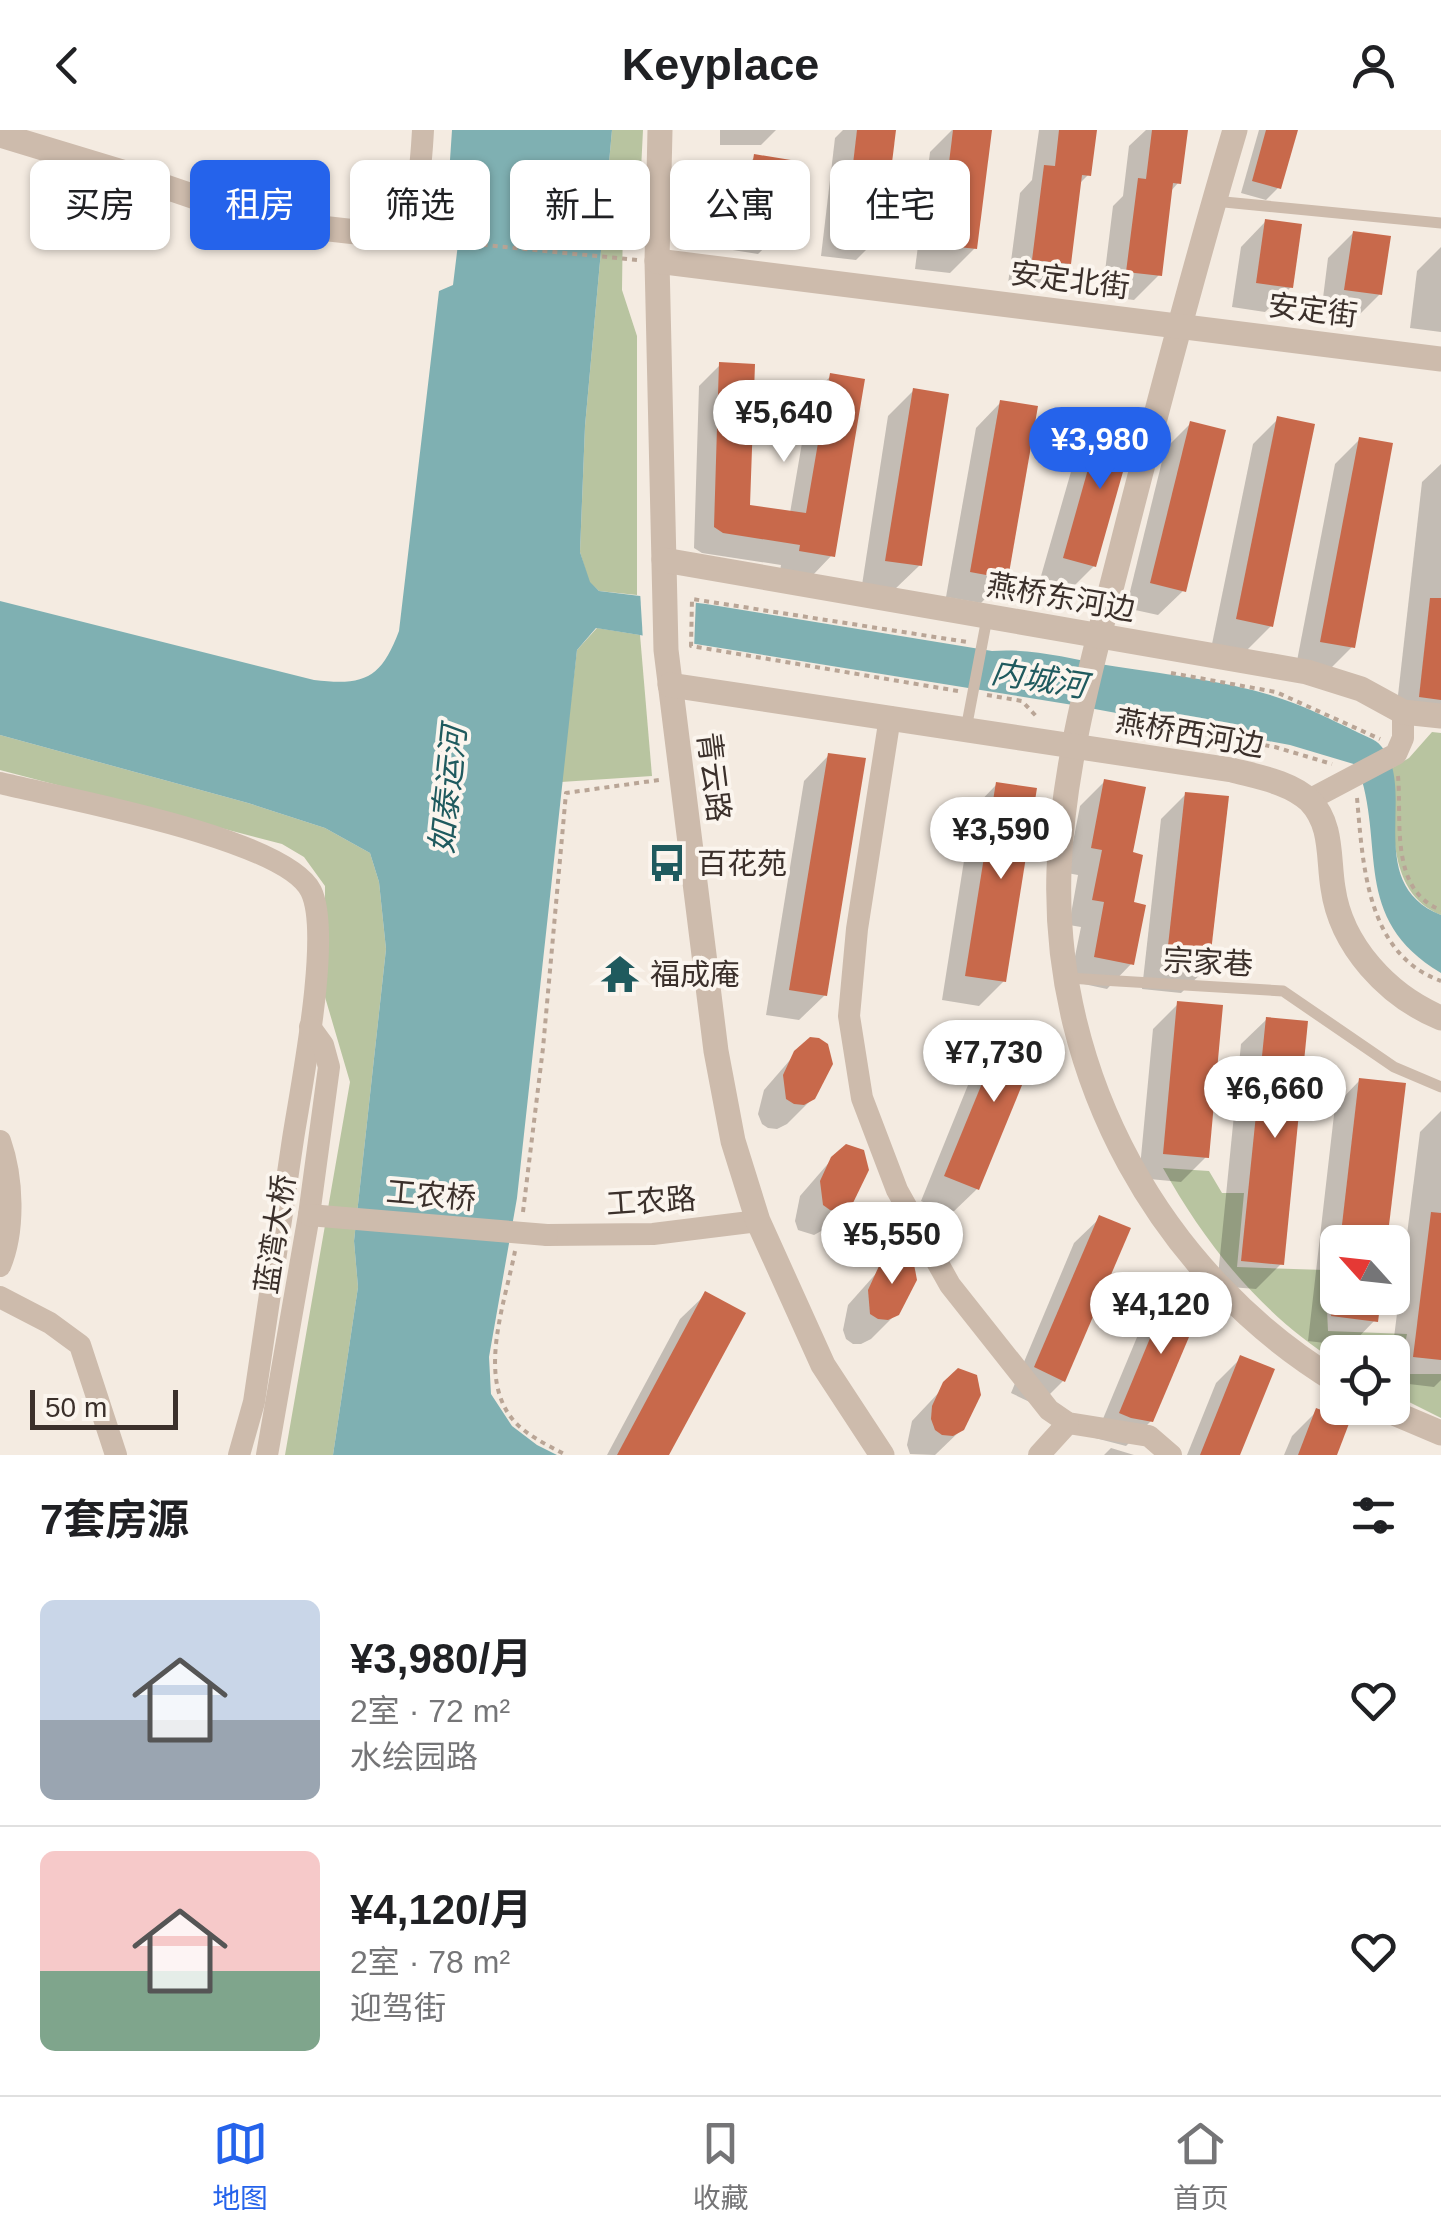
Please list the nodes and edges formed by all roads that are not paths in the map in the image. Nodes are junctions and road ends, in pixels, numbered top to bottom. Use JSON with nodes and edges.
{"nodes":[{"id":1,"x":424,"y":130,"type":"edge"},
{"id":2,"x":660,"y":130,"type":"edge"},
{"id":3,"x":1235,"y":130,"type":"edge"},
{"id":4,"x":0,"y":135,"type":"edge"},
{"id":5,"x":422,"y":160,"type":"edge"},
{"id":6,"x":1214,"y":201,"type":"junction"},
{"id":7,"x":1441,"y":223,"type":"edge"},
{"id":8,"x":350,"y":231,"type":"edge"},
{"id":9,"x":647,"y":260,"type":"junction"},
{"id":10,"x":1178,"y":326,"type":"junction"},
{"id":11,"x":1441,"y":359,"type":"edge"},
{"id":12,"x":664,"y":560,"type":"junction"},
{"id":13,"x":988,"y":618,"type":"junction"},
{"id":14,"x":1097,"y":646,"type":"junction"},
{"id":15,"x":670,"y":684,"type":"junction"},
{"id":16,"x":1402,"y":712,"type":"junction"},
{"id":17,"x":1441,"y":716,"type":"edge"},
{"id":18,"x":890,"y":717,"type":"junction"},
{"id":19,"x":966,"y":729,"type":"junction"},
{"id":20,"x":1070,"y":746,"type":"junction"},
{"id":21,"x":0,"y":783,"type":"edge"},
{"id":22,"x":1309,"y":800,"type":"junction"},
{"id":23,"x":1064,"y":977,"type":"junction"},
{"id":24,"x":1441,"y":1018,"type":"edge"},
{"id":25,"x":310,"y":1026,"type":"junction"},
{"id":26,"x":1441,"y":1087,"type":"edge"},
{"id":27,"x":0,"y":1141,"type":"edge"},
{"id":28,"x":310,"y":1215,"type":"junction"},
{"id":29,"x":758,"y":1221,"type":"junction"},
{"id":30,"x":547,"y":1235,"type":"joint"},
{"id":31,"x":0,"y":1266,"type":"edge"},
{"id":32,"x":0,"y":1297,"type":"edge"},
{"id":33,"x":1320,"y":1368,"type":"edge"},
{"id":34,"x":1410,"y":1419,"type":"edge"},
{"id":35,"x":1068,"y":1423,"type":"junction"},
{"id":36,"x":1441,"y":1432,"type":"edge"},
{"id":37,"x":269,"y":1448,"type":"edge"},
{"id":38,"x":116,"y":1455,"type":"edge"},
{"id":39,"x":239,"y":1455,"type":"edge"},
{"id":40,"x":882,"y":1455,"type":"edge"},
{"id":41,"x":1039,"y":1455,"type":"edge"},
{"id":42,"x":1171,"y":1455,"type":"edge"}],
"edges":[{"from":1,"to":5,"type":"street"},
{"from":2,"to":9,"type":"street","name":"青云路"},
{"from":3,"to":6,"type":"street"},
{"from":4,"to":8,"type":"street"},
{"from":6,"to":7,"type":"lane"},
{"from":6,"to":10,"type":"street"},
{"from":9,"to":10,"type":"street","name":"安定北街"},
{"from":9,"to":12,"type":"street","name":"青云路"},
{"from":10,"to":11,"type":"street","name":"安定街"},
{"from":10,"to":14,"type":"street"},
{"from":12,"to":13,"type":"street","name":"燕桥东河边"},
{"from":12,"to":15,"type":"street","name":"青云路"},
{"from":13,"to":14,"type":"street","name":"燕桥东河边"},
{"from":13,"to":19,"type":"lane"},
{"from":14,"to":16,"type":"street","name":"燕桥东河边"},
{"from":14,"to":20,"type":"street"},
{"from":15,"to":18,"type":"street","name":"燕桥西河边"},
{"from":15,"to":29,"type":"street","name":"青云路"},
{"from":16,"to":17,"type":"street","name":"燕桥东河边"},
{"from":16,"to":22,"type":"street"},
{"from":18,"to":19,"type":"street","name":"燕桥西河边"},
{"from":18,"to":35,"type":"street"},
{"from":19,"to":20,"type":"street","name":"燕桥西河边"},
{"from":20,"to":22,"type":"street","name":"燕桥西河边"},
{"from":20,"to":23,"type":"street"},
{"from":21,"to":25,"type":"street"},
{"from":22,"to":24,"type":"street"},
{"from":23,"to":26,"type":"lane","name":"宗家巷"},
{"from":23,"to":33,"type":"street"},
{"from":25,"to":28,"type":"street","name":"蓝湾大桥"},
{"from":25,"to":39,"type":"street"},
{"from":27,"to":31,"type":"street"},
{"from":28,"to":30,"type":"street","name":"工农桥","bridge":true},
{"from":28,"to":37,"type":"street","name":"蓝湾大桥"},
{"from":29,"to":30,"type":"street","name":"工农路"},
{"from":29,"to":40,"type":"street","name":"青云路"},
{"from":32,"to":38,"type":"street"},
{"from":34,"to":36,"type":"street"},
{"from":35,"to":41,"type":"street"},
{"from":35,"to":42,"type":"street"}]}
